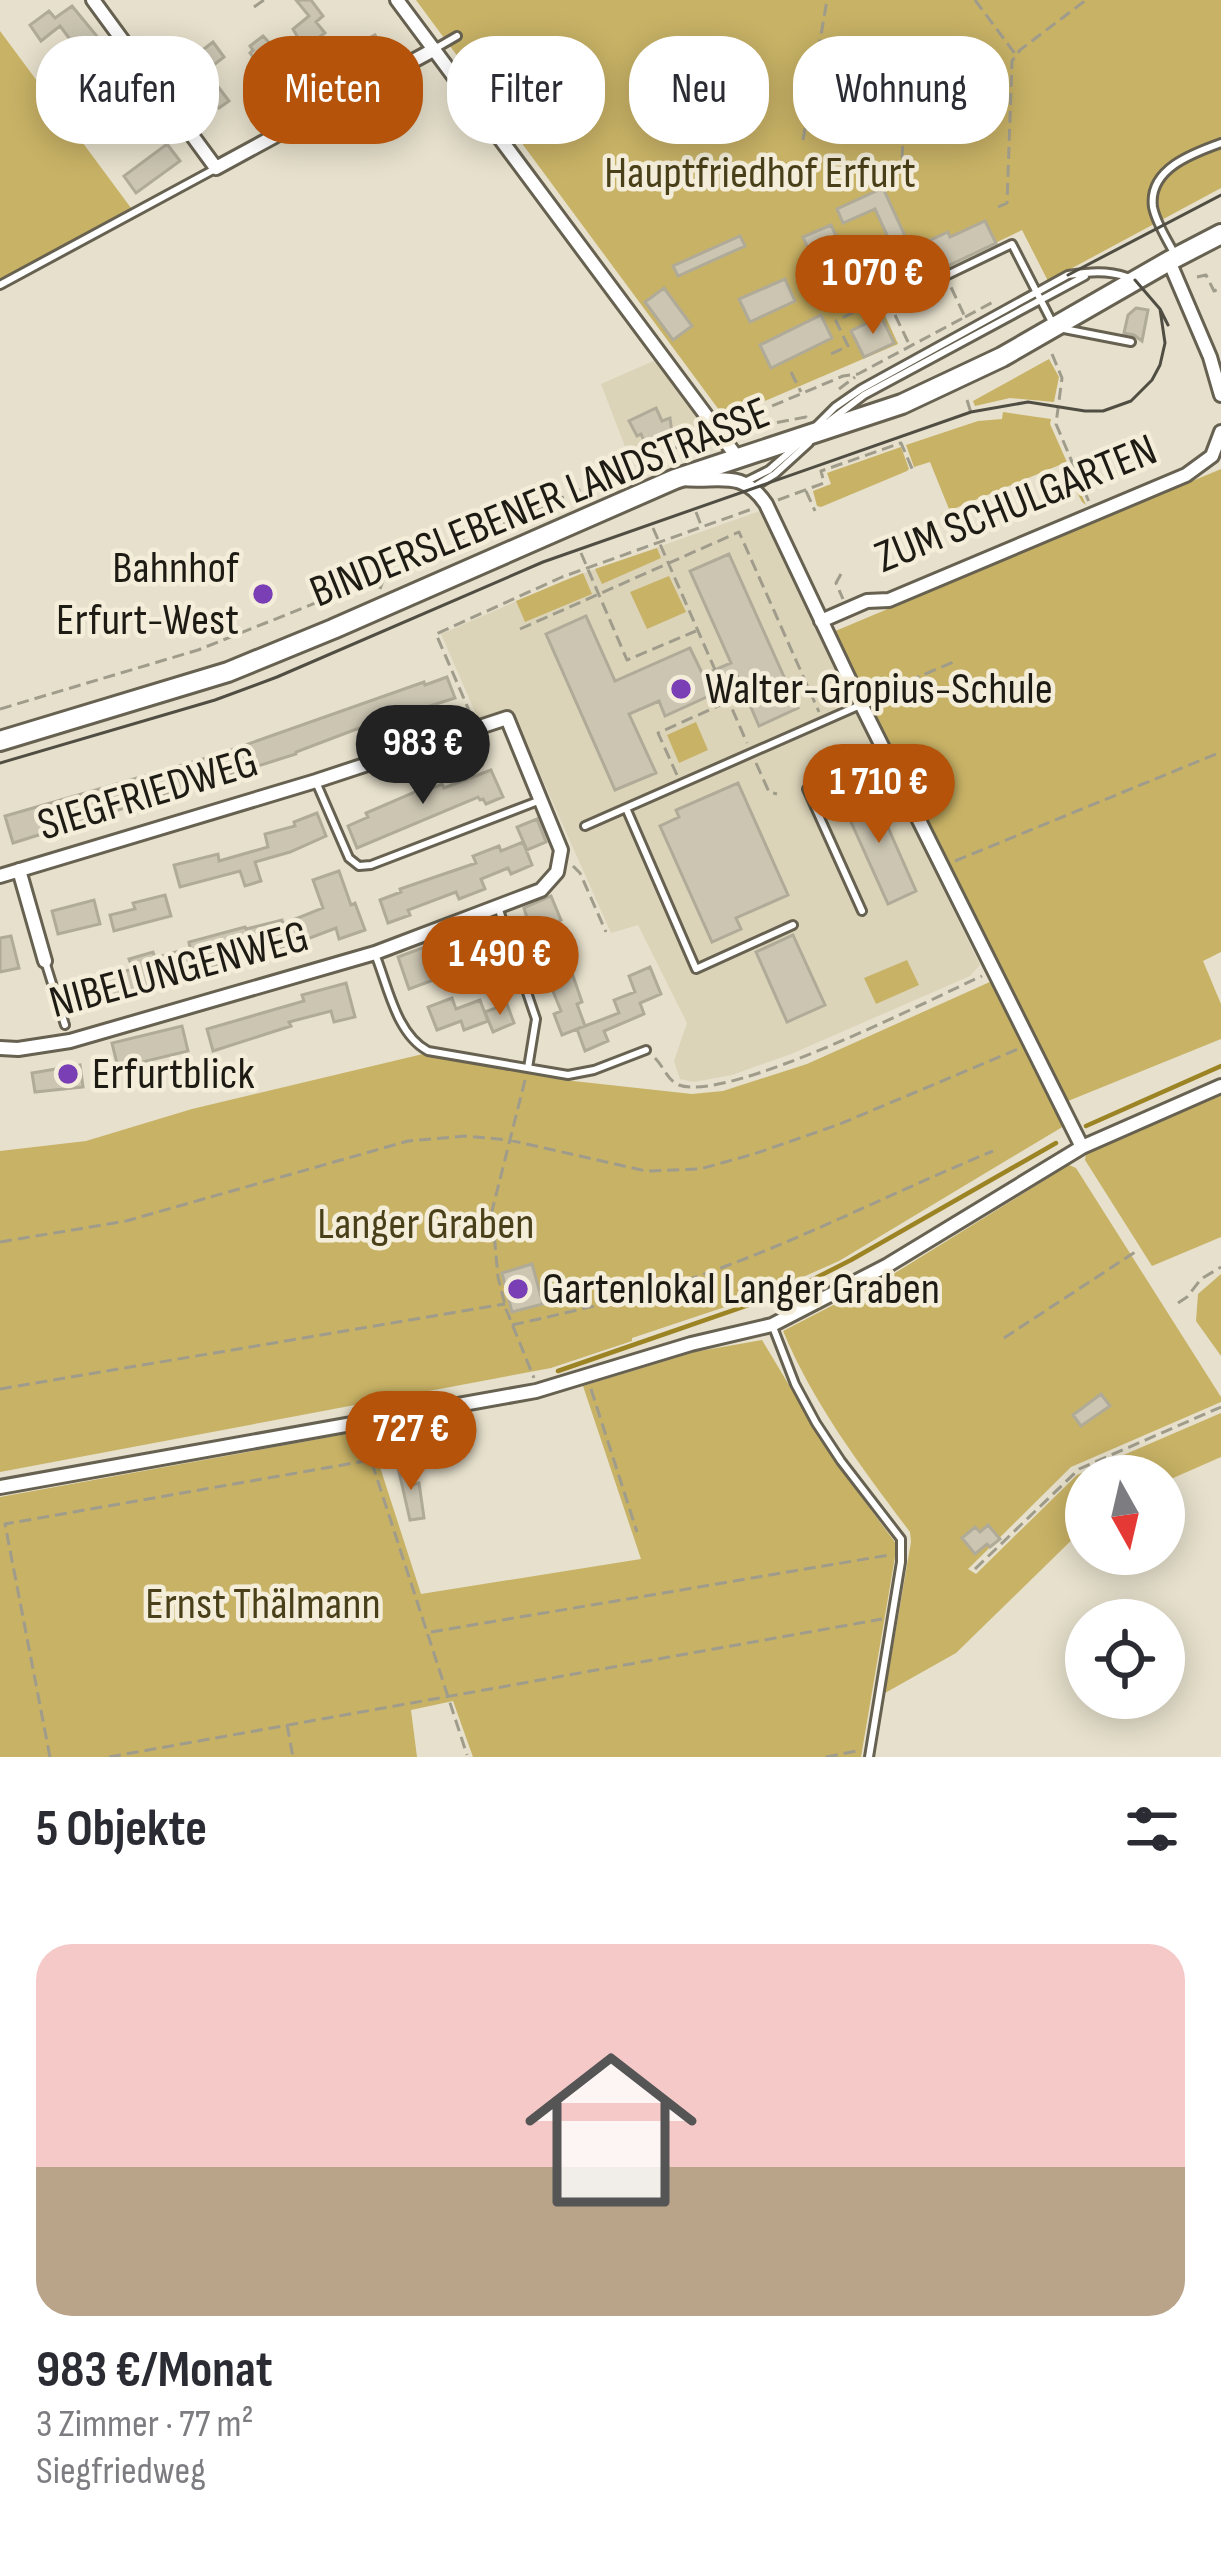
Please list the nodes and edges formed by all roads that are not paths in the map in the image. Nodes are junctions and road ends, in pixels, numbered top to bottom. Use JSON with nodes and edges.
{"nodes":[{"id":1,"x":93,"y":0,"type":"edge"},
{"id":2,"x":398,"y":0,"type":"edge"},
{"id":3,"x":447,"y":42,"type":"edge"},
{"id":4,"x":434,"y":49,"type":"junction"},
{"id":5,"x":1221,"y":143,"type":"edge"},
{"id":6,"x":216,"y":168,"type":"junction"},
{"id":7,"x":1221,"y":234,"type":"edge"},
{"id":8,"x":1172,"y":259,"type":"junction"},
{"id":9,"x":1135,"y":280,"type":"junction"},
{"id":10,"x":0,"y":285,"type":"edge"},
{"id":11,"x":1038,"y":296,"type":"junction"},
{"id":12,"x":888,"y":300,"type":"road end"},
{"id":13,"x":1054,"y":327,"type":"junction"},
{"id":14,"x":1131,"y":342,"type":"dead end"},
{"id":15,"x":1221,"y":395,"type":"edge"},
{"id":16,"x":812,"y":429,"type":"junction"},
{"id":17,"x":1221,"y":432,"type":"edge"},
{"id":18,"x":737,"y":457,"type":"junction"},
{"id":19,"x":675,"y":479,"type":"junction"},
{"id":20,"x":749,"y":485,"type":"junction"},
{"id":21,"x":820,"y":621,"type":"junction"},
{"id":22,"x":861,"y":703,"type":"junction"},
{"id":23,"x":0,"y":741,"type":"edge"},
{"id":24,"x":886,"y":753,"type":"junction"},
{"id":25,"x":316,"y":781,"type":"junction"},
{"id":26,"x":542,"y":800,"type":"junction"},
{"id":27,"x":626,"y":808,"type":"junction"},
{"id":28,"x":585,"y":826,"type":"dead end"},
{"id":29,"x":19,"y":870,"type":"junction"},
{"id":30,"x":0,"y":875,"type":"edge"},
{"id":31,"x":498,"y":907,"type":"junction"},
{"id":32,"x":862,"y":911,"type":"dead end"},
{"id":33,"x":793,"y":926,"type":"dead end"},
{"id":34,"x":375,"y":953,"type":"junction"},
{"id":35,"x":45,"y":961,"type":"joint"},
{"id":36,"x":65,"y":1024,"type":"dead end"},
{"id":37,"x":0,"y":1048,"type":"edge"},
{"id":38,"x":646,"y":1050,"type":"road end"},
{"id":39,"x":528,"y":1068,"type":"junction"},
{"id":40,"x":1221,"y":1086,"type":"edge"},
{"id":41,"x":1082,"y":1147,"type":"junction"},
{"id":42,"x":772,"y":1325,"type":"junction"},
{"id":43,"x":0,"y":1487,"type":"edge"},
{"id":44,"x":870,"y":1753,"type":"edge"}],
"edges":[{"from":1,"to":6,"type":"street"},
{"from":2,"to":4,"type":"street"},
{"from":3,"to":4,"type":"lane"},
{"from":4,"to":6,"type":"street"},
{"from":4,"to":18,"type":"street"},
{"from":5,"to":8,"type":"lane"},
{"from":6,"to":10,"type":"lane"},
{"from":7,"to":8,"type":"main road","name":"BINDERSLEBENER LANDSTRASSE"},
{"from":8,"to":9,"type":"main road","name":"BINDERSLEBENER LANDSTRASSE"},
{"from":8,"to":15,"type":"street"},
{"from":9,"to":11,"type":"lane"},
{"from":9,"to":13,"type":"main road","name":"BINDERSLEBENER LANDSTRASSE"},
{"from":11,"to":12,"type":"lane"},
{"from":11,"to":13,"type":"lane"},
{"from":11,"to":16,"type":"lane"},
{"from":13,"to":14,"type":"lane"},
{"from":13,"to":16,"type":"main road","name":"BINDERSLEBENER LANDSTRASSE"},
{"from":16,"to":18,"type":"main road","name":"BINDERSLEBENER LANDSTRASSE"},
{"from":16,"to":20,"type":"lane"},
{"from":17,"to":21,"type":"street","name":"ZUM SCHULGARTEN"},
{"from":18,"to":19,"type":"main road","name":"BINDERSLEBENER LANDSTRASSE"},
{"from":19,"to":20,"type":"street"},
{"from":19,"to":23,"type":"main road","name":"BINDERSLEBENER LANDSTRASSE"},
{"from":20,"to":21,"type":"street"},
{"from":21,"to":22,"type":"street"},
{"from":22,"to":24,"type":"street"},
{"from":22,"to":27,"type":"lane"},
{"from":24,"to":32,"type":"lane"},
{"from":24,"to":41,"type":"street"},
{"from":25,"to":26,"type":"street","name":"SIEGFRIEDWEG"},
{"from":25,"to":26,"type":"lane","name":"SIEGFRIEDWEG"},
{"from":25,"to":29,"type":"street","name":"SIEGFRIEDWEG"},
{"from":26,"to":31,"type":"street","name":"NIBELUNGENWEG"},
{"from":27,"to":28,"type":"lane"},
{"from":27,"to":33,"type":"lane"},
{"from":29,"to":30,"type":"street","name":"SIEGFRIEDWEG"},
{"from":29,"to":35,"type":"street"},
{"from":31,"to":34,"type":"street","name":"NIBELUNGENWEG"},
{"from":31,"to":39,"type":"lane"},
{"from":34,"to":37,"type":"street","name":"NIBELUNGENWEG"},
{"from":34,"to":39,"type":"lane","name":"NIBELUNGENWEG"},
{"from":35,"to":36,"type":"lane"},
{"from":38,"to":39,"type":"lane","name":"NIBELUNGENWEG"},
{"from":40,"to":41,"type":"street"},
{"from":41,"to":42,"type":"street"},
{"from":42,"to":43,"type":"street"},
{"from":42,"to":44,"type":"lane"}]}
